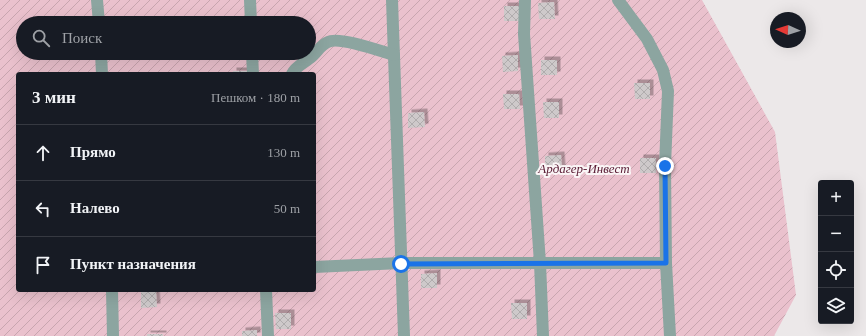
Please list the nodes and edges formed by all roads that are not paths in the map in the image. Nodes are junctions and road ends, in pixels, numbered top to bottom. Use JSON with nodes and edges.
{"nodes":[{"id":1,"x":97,"y":0,"type":"edge"},
{"id":2,"x":250,"y":0,"type":"edge"},
{"id":3,"x":392,"y":0,"type":"edge"},
{"id":4,"x":525,"y":0,"type":"edge"},
{"id":5,"x":618,"y":0,"type":"edge"},
{"id":6,"x":98,"y":16,"type":"edge"},
{"id":7,"x":251,"y":16,"type":"edge"},
{"id":8,"x":316,"y":51,"type":"edge"},
{"id":9,"x":394,"y":55,"type":"junction"},
{"id":10,"x":101,"y":60,"type":"edge"},
{"id":11,"x":252,"y":60,"type":"edge"},
{"id":12,"x":307,"y":60,"type":"edge"},
{"id":13,"x":102,"y":72,"type":"edge"},
{"id":14,"x":253,"y":72,"type":"edge"},
{"id":15,"x":293,"y":72,"type":"edge"},
{"id":16,"x":540,"y":263,"type":"junction"},
{"id":17,"x":666,"y":263,"type":"junction"},
{"id":18,"x":401,"y":264,"type":"junction"},
{"id":19,"x":316,"y":266,"type":"edge"},
{"id":20,"x":112,"y":292,"type":"edge"},
{"id":21,"x":266,"y":292,"type":"edge"},
{"id":22,"x":113,"y":336,"type":"edge"},
{"id":23,"x":268,"y":336,"type":"edge"},
{"id":24,"x":404,"y":336,"type":"edge"},
{"id":25,"x":543,"y":336,"type":"edge"},
{"id":26,"x":670,"y":336,"type":"edge"}],
"edges":[{"from":1,"to":6,"type":"street"},
{"from":2,"to":7,"type":"street"},
{"from":3,"to":9,"type":"street"},
{"from":4,"to":16,"type":"street"},
{"from":5,"to":17,"type":"street"},
{"from":8,"to":9,"type":"street"},
{"from":9,"to":18,"type":"street"},
{"from":10,"to":13,"type":"street"},
{"from":11,"to":14,"type":"street"},
{"from":12,"to":15,"type":"street"},
{"from":16,"to":17,"type":"street"},
{"from":16,"to":18,"type":"street"},
{"from":16,"to":25,"type":"street"},
{"from":17,"to":26,"type":"street"},
{"from":18,"to":19,"type":"street"},
{"from":18,"to":24,"type":"street"},
{"from":20,"to":22,"type":"street"},
{"from":21,"to":23,"type":"street"}]}
